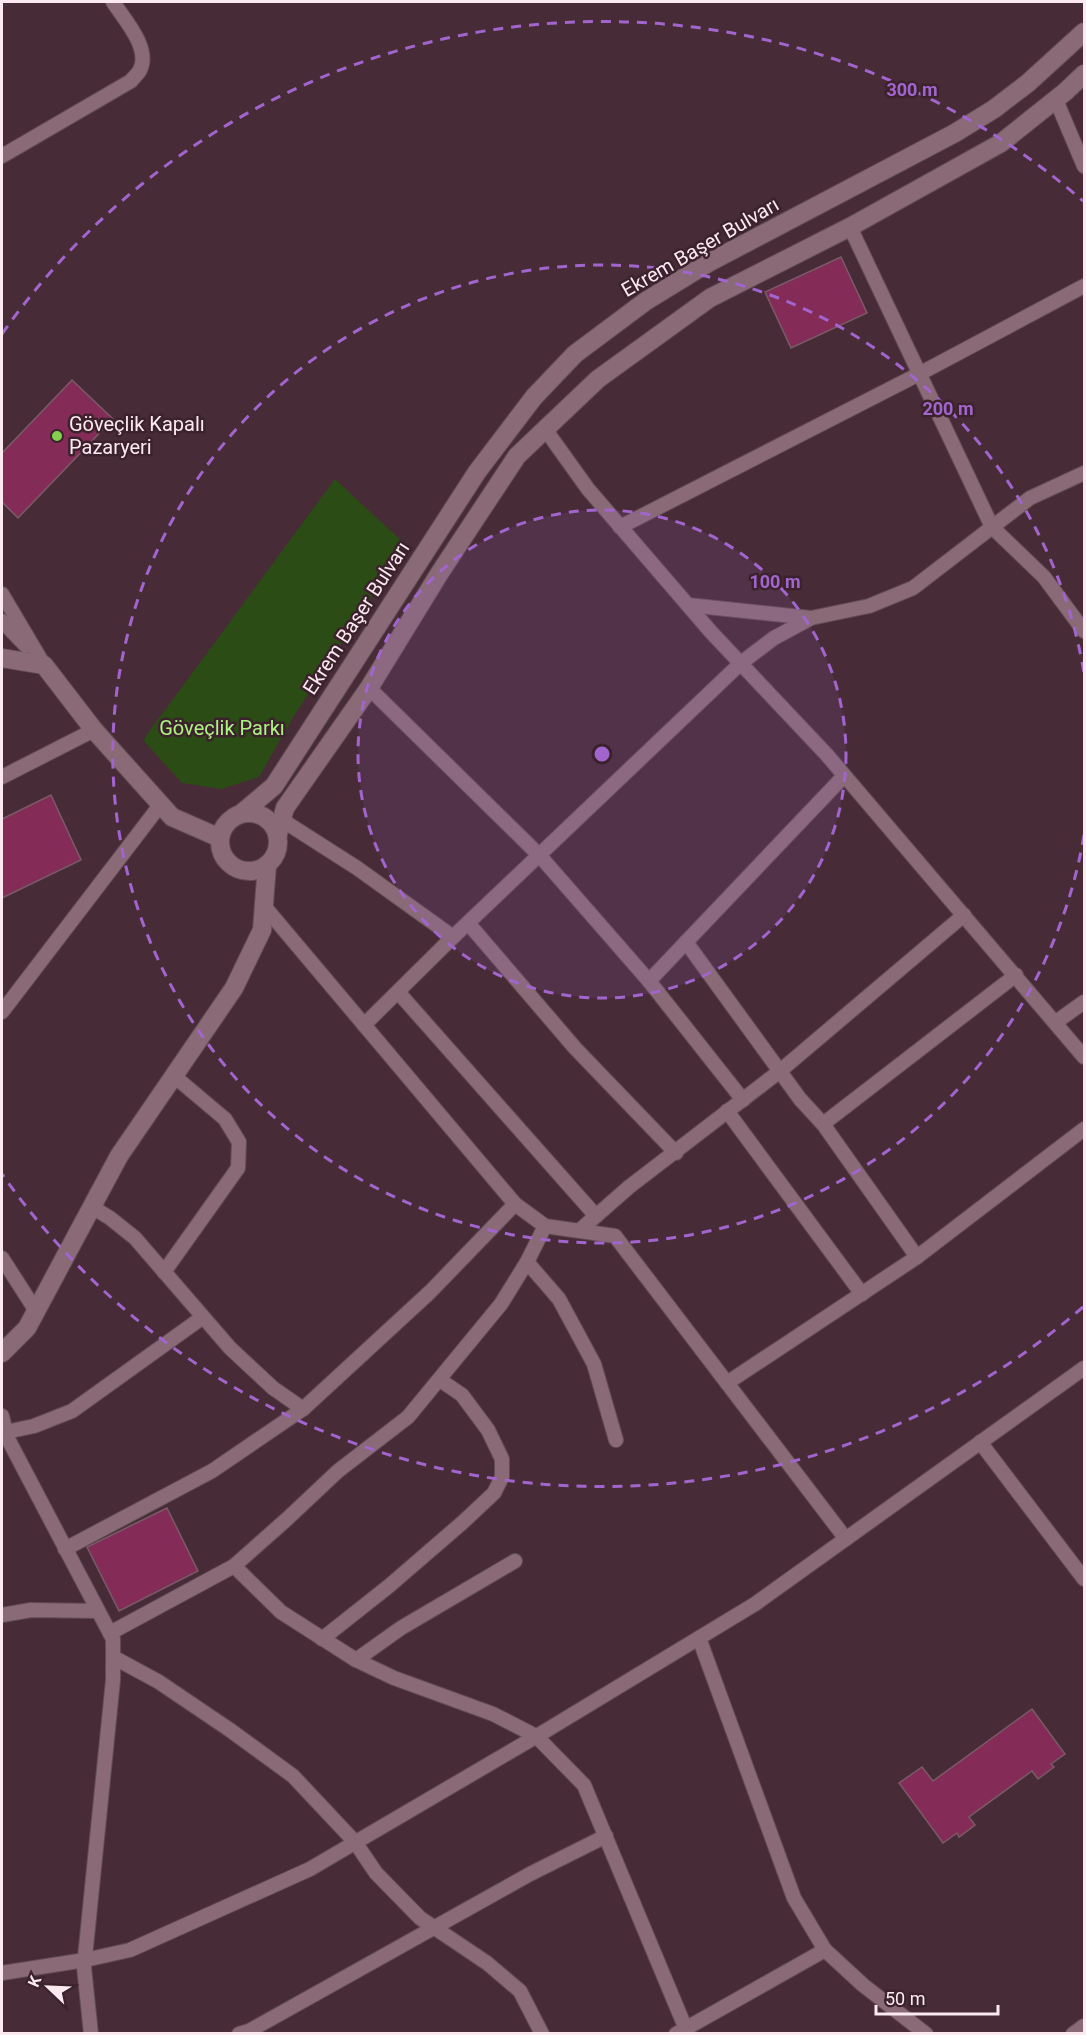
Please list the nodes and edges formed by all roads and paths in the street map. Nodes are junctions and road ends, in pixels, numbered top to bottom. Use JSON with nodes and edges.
{"nodes":[{"id":1,"x":113,"y":2,"type":"edge"},
{"id":2,"x":1084,"y":32,"type":"edge"},
{"id":3,"x":1084,"y":74,"type":"edge"},
{"id":4,"x":1056,"y":100,"type":"junction"},
{"id":5,"x":2,"y":156,"type":"edge"},
{"id":6,"x":1084,"y":166,"type":"edge"},
{"id":7,"x":850,"y":226,"type":"junction"},
{"id":8,"x":1084,"y":286,"type":"edge"},
{"id":9,"x":920,"y":374,"type":"junction"},
{"id":10,"x":545,"y":429,"type":"junction"},
{"id":11,"x":1084,"y":473,"type":"edge"},
{"id":12,"x":620,"y":526,"type":"junction"},
{"id":13,"x":992,"y":527,"type":"junction"},
{"id":14,"x":2,"y":594,"type":"edge"},
{"id":15,"x":688,"y":605,"type":"junction"},
{"id":16,"x":811,"y":618,"type":"junction"},
{"id":17,"x":2,"y":621,"type":"edge"},
{"id":18,"x":1084,"y":631,"type":"edge"},
{"id":19,"x":2,"y":658,"type":"edge"},
{"id":20,"x":741,"y":663,"type":"junction"},
{"id":21,"x":44,"y":665,"type":"junction"},
{"id":22,"x":369,"y":688,"type":"junction"},
{"id":23,"x":94,"y":730,"type":"junction"},
{"id":24,"x":844,"y":776,"type":"junction"},
{"id":25,"x":2,"y":777,"type":"edge"},
{"id":26,"x":160,"y":804,"type":"junction"},
{"id":27,"x":242,"y":813,"type":"junction"},
{"id":28,"x":280,"y":827,"type":"junction"},
{"id":29,"x":220,"y":838,"type":"junction"},
{"id":30,"x":540,"y":856,"type":"junction"},
{"id":31,"x":267,"y":865,"type":"junction"},
{"id":32,"x":264,"y":906,"type":"junction"},
{"id":33,"x":964,"y":915,"type":"junction"},
{"id":34,"x":468,"y":923,"type":"junction"},
{"id":35,"x":453,"y":937,"type":"junction"},
{"id":36,"x":686,"y":942,"type":"junction"},
{"id":37,"x":1016,"y":975,"type":"junction"},
{"id":38,"x":650,"y":981,"type":"junction"},
{"id":39,"x":398,"y":992,"type":"junction"},
{"id":40,"x":1084,"y":1002,"type":"edge"},
{"id":41,"x":2,"y":1012,"type":"edge"},
{"id":42,"x":1056,"y":1022,"type":"junction"},
{"id":43,"x":364,"y":1025,"type":"junction"},
{"id":44,"x":1084,"y":1057,"type":"edge"},
{"id":45,"x":780,"y":1071,"type":"junction"},
{"id":46,"x":174,"y":1076,"type":"junction"},
{"id":47,"x":742,"y":1100,"type":"junction"},
{"id":48,"x":727,"y":1111,"type":"junction"},
{"id":49,"x":823,"y":1124,"type":"junction"},
{"id":50,"x":1084,"y":1129,"type":"edge"},
{"id":51,"x":676,"y":1153,"type":"junction"},
{"id":52,"x":515,"y":1204,"type":"junction"},
{"id":53,"x":92,"y":1207,"type":"junction"},
{"id":54,"x":596,"y":1216,"type":"junction"},
{"id":55,"x":545,"y":1226,"type":"junction"},
{"id":56,"x":580,"y":1230,"type":"junction"},
{"id":57,"x":917,"y":1257,"type":"junction"},
{"id":58,"x":2,"y":1258,"type":"edge"},
{"id":59,"x":527,"y":1262,"type":"junction"},
{"id":60,"x":164,"y":1272,"type":"junction"},
{"id":61,"x":862,"y":1294,"type":"junction"},
{"id":62,"x":36,"y":1311,"type":"junction"},
{"id":63,"x":203,"y":1317,"type":"junction"},
{"id":64,"x":2,"y":1353,"type":"edge"},
{"id":65,"x":1084,"y":1368,"type":"edge"},
{"id":66,"x":440,"y":1380,"type":"junction"},
{"id":67,"x":727,"y":1383,"type":"junction"},
{"id":68,"x":303,"y":1409,"type":"junction"},
{"id":69,"x":2,"y":1416,"type":"edge"},
{"id":70,"x":6,"y":1432,"type":"junction"},
{"id":71,"x":616,"y":1440,"type":"dead end"},
{"id":72,"x":980,"y":1443,"type":"junction"},
{"id":73,"x":846,"y":1539,"type":"junction"},
{"id":74,"x":65,"y":1549,"type":"junction"},
{"id":75,"x":516,"y":1561,"type":"dead end"},
{"id":76,"x":234,"y":1566,"type":"junction"},
{"id":77,"x":1084,"y":1579,"type":"edge"},
{"id":78,"x":98,"y":1611,"type":"junction"},
{"id":79,"x":2,"y":1615,"type":"edge"},
{"id":80,"x":110,"y":1633,"type":"junction"},
{"id":81,"x":699,"y":1638,"type":"junction"},
{"id":82,"x":322,"y":1639,"type":"junction"},
{"id":83,"x":113,"y":1657,"type":"junction"},
{"id":84,"x":356,"y":1660,"type":"junction"},
{"id":85,"x":536,"y":1736,"type":"junction"},
{"id":86,"x":606,"y":1836,"type":"junction"},
{"id":87,"x":355,"y":1842,"type":"junction"},
{"id":88,"x":435,"y":1928,"type":"junction"},
{"id":89,"x":825,"y":1950,"type":"junction"},
{"id":90,"x":85,"y":1960,"type":"junction"},
{"id":91,"x":2,"y":1973,"type":"edge"},
{"id":92,"x":1084,"y":2026,"type":"edge"},
{"id":93,"x":683,"y":2032,"type":"edge"},
{"id":94,"x":91,"y":2034,"type":"edge"},
{"id":95,"x":239,"y":2034,"type":"edge"},
{"id":96,"x":542,"y":2034,"type":"edge"},
{"id":97,"x":926,"y":2034,"type":"edge"},
{"id":98,"x":1073,"y":2034,"type":"edge"}],
"edges":[{"from":1,"to":5,"type":"street"},
{"from":2,"to":27,"type":"main road","name":"Ekrem Başer Bulvarı"},
{"from":3,"to":4,"type":"main road"},
{"from":4,"to":6,"type":"street"},
{"from":4,"to":7,"type":"main road"},
{"from":7,"to":9,"type":"street"},
{"from":7,"to":10,"type":"main road"},
{"from":8,"to":9,"type":"street"},
{"from":9,"to":12,"type":"street"},
{"from":9,"to":13,"type":"street"},
{"from":10,"to":12,"type":"street"},
{"from":10,"to":22,"type":"main road"},
{"from":11,"to":13,"type":"street"},
{"from":12,"to":15,"type":"street"},
{"from":13,"to":16,"type":"street"},
{"from":13,"to":18,"type":"street"},
{"from":14,"to":21,"type":"street"},
{"from":15,"to":16,"type":"street"},
{"from":15,"to":20,"type":"street"},
{"from":16,"to":20,"type":"street"},
{"from":17,"to":21,"type":"street"},
{"from":19,"to":21,"type":"main road"},
{"from":20,"to":24,"type":"street"},
{"from":20,"to":30,"type":"street"},
{"from":21,"to":23,"type":"main road"},
{"from":22,"to":28,"type":"main road"},
{"from":22,"to":30,"type":"street"},
{"from":23,"to":25,"type":"street"},
{"from":23,"to":26,"type":"main road"},
{"from":24,"to":33,"type":"street"},
{"from":24,"to":36,"type":"street"},
{"from":26,"to":29,"type":"main road"},
{"from":26,"to":41,"type":"street"},
{"from":27,"to":28,"type":"main road"},
{"from":27,"to":29,"type":"main road"},
{"from":28,"to":31,"type":"main road"},
{"from":28,"to":35,"type":"street"},
{"from":29,"to":31,"type":"main road"},
{"from":30,"to":34,"type":"street"},
{"from":30,"to":38,"type":"street"},
{"from":31,"to":32,"type":"main road"},
{"from":32,"to":43,"type":"street"},
{"from":32,"to":46,"type":"main road"},
{"from":33,"to":37,"type":"street"},
{"from":33,"to":45,"type":"street"},
{"from":34,"to":35,"type":"street"},
{"from":34,"to":51,"type":"street"},
{"from":35,"to":39,"type":"street"},
{"from":36,"to":38,"type":"street"},
{"from":36,"to":45,"type":"street"},
{"from":37,"to":42,"type":"street"},
{"from":37,"to":49,"type":"street"},
{"from":38,"to":47,"type":"street"},
{"from":39,"to":43,"type":"street"},
{"from":39,"to":54,"type":"street"},
{"from":40,"to":42,"type":"street"},
{"from":42,"to":44,"type":"street"},
{"from":43,"to":52,"type":"street"},
{"from":45,"to":47,"type":"street"},
{"from":45,"to":49,"type":"street"},
{"from":46,"to":53,"type":"main road"},
{"from":46,"to":60,"type":"street"},
{"from":47,"to":48,"type":"street"},
{"from":48,"to":51,"type":"street"},
{"from":48,"to":61,"type":"street"},
{"from":49,"to":57,"type":"street"},
{"from":50,"to":57,"type":"street"},
{"from":51,"to":54,"type":"street"},
{"from":52,"to":55,"type":"street"},
{"from":52,"to":68,"type":"street"},
{"from":53,"to":60,"type":"street"},
{"from":53,"to":62,"type":"main road"},
{"from":54,"to":56,"type":"street"},
{"from":55,"to":56,"type":"street"},
{"from":55,"to":59,"type":"street"},
{"from":56,"to":67,"type":"street"},
{"from":57,"to":61,"type":"street"},
{"from":58,"to":62,"type":"street"},
{"from":59,"to":66,"type":"street"},
{"from":59,"to":71,"type":"street"},
{"from":60,"to":63,"type":"street"},
{"from":61,"to":67,"type":"street"},
{"from":62,"to":64,"type":"main road"},
{"from":63,"to":68,"type":"street"},
{"from":63,"to":70,"type":"street"},
{"from":65,"to":72,"type":"street"},
{"from":66,"to":76,"type":"street"},
{"from":66,"to":82,"type":"street"},
{"from":67,"to":73,"type":"street"},
{"from":68,"to":74,"type":"street"},
{"from":69,"to":70,"type":"street"},
{"from":70,"to":74,"type":"street"},
{"from":72,"to":73,"type":"street"},
{"from":72,"to":77,"type":"street"},
{"from":73,"to":81,"type":"street"},
{"from":74,"to":78,"type":"street"},
{"from":75,"to":84,"type":"street"},
{"from":76,"to":80,"type":"street"},
{"from":76,"to":82,"type":"street"},
{"from":78,"to":79,"type":"street"},
{"from":78,"to":80,"type":"street"},
{"from":80,"to":83,"type":"street"},
{"from":81,"to":85,"type":"street"},
{"from":81,"to":89,"type":"street"},
{"from":82,"to":84,"type":"street"},
{"from":83,"to":87,"type":"street"},
{"from":83,"to":90,"type":"street"},
{"from":84,"to":85,"type":"street"},
{"from":85,"to":86,"type":"street"},
{"from":85,"to":87,"type":"street"},
{"from":86,"to":88,"type":"street"},
{"from":86,"to":93,"type":"street"},
{"from":87,"to":88,"type":"street"},
{"from":87,"to":90,"type":"street"},
{"from":88,"to":95,"type":"street"},
{"from":88,"to":96,"type":"street"},
{"from":89,"to":93,"type":"street"},
{"from":89,"to":97,"type":"street"},
{"from":90,"to":91,"type":"street"},
{"from":90,"to":94,"type":"street"},
{"from":92,"to":98,"type":"street"}]}
